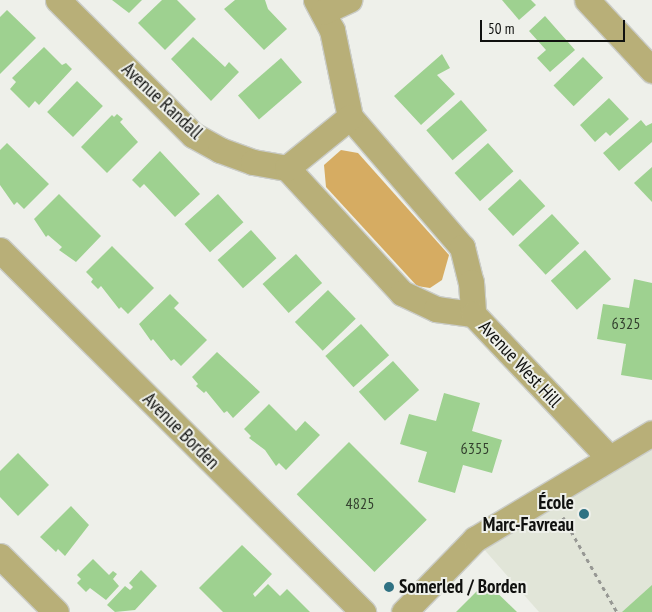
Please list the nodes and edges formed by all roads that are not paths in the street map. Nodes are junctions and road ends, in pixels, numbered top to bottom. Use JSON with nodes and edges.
{"nodes":[{"id":1,"x":58,"y":0,"type":"edge"},
{"id":2,"x":349,"y":0,"type":"edge"},
{"id":3,"x":587,"y":0,"type":"edge"},
{"id":4,"x":320,"y":6,"type":"edge"},
{"id":5,"x":652,"y":70,"type":"edge"},
{"id":6,"x":350,"y":117,"type":"junction"},
{"id":7,"x":287,"y":168,"type":"junction"},
{"id":8,"x":0,"y":250,"type":"edge"},
{"id":9,"x":473,"y":314,"type":"junction"},
{"id":10,"x":652,"y":433,"type":"edge"},
{"id":11,"x":609,"y":458,"type":"junction"},
{"id":12,"x":0,"y":556,"type":"edge"},
{"id":13,"x":56,"y":612,"type":"edge"},
{"id":14,"x":363,"y":612,"type":"edge"},
{"id":15,"x":404,"y":612,"type":"edge"}],
"edges":[{"from":1,"to":7,"type":"street","name":"Avenue Randall"},
{"from":2,"to":4,"type":"street"},
{"from":3,"to":5,"type":"street"},
{"from":4,"to":6,"type":"street","name":"Avenue West Hill"},
{"from":6,"to":7,"type":"street"},
{"from":6,"to":9,"type":"street","name":"Avenue West Hill"},
{"from":7,"to":9,"type":"street"},
{"from":8,"to":14,"type":"street","name":"Avenue Borden"},
{"from":9,"to":11,"type":"street","name":"Avenue West Hill"},
{"from":10,"to":11,"type":"street"},
{"from":11,"to":15,"type":"street"},
{"from":12,"to":13,"type":"street"}]}
